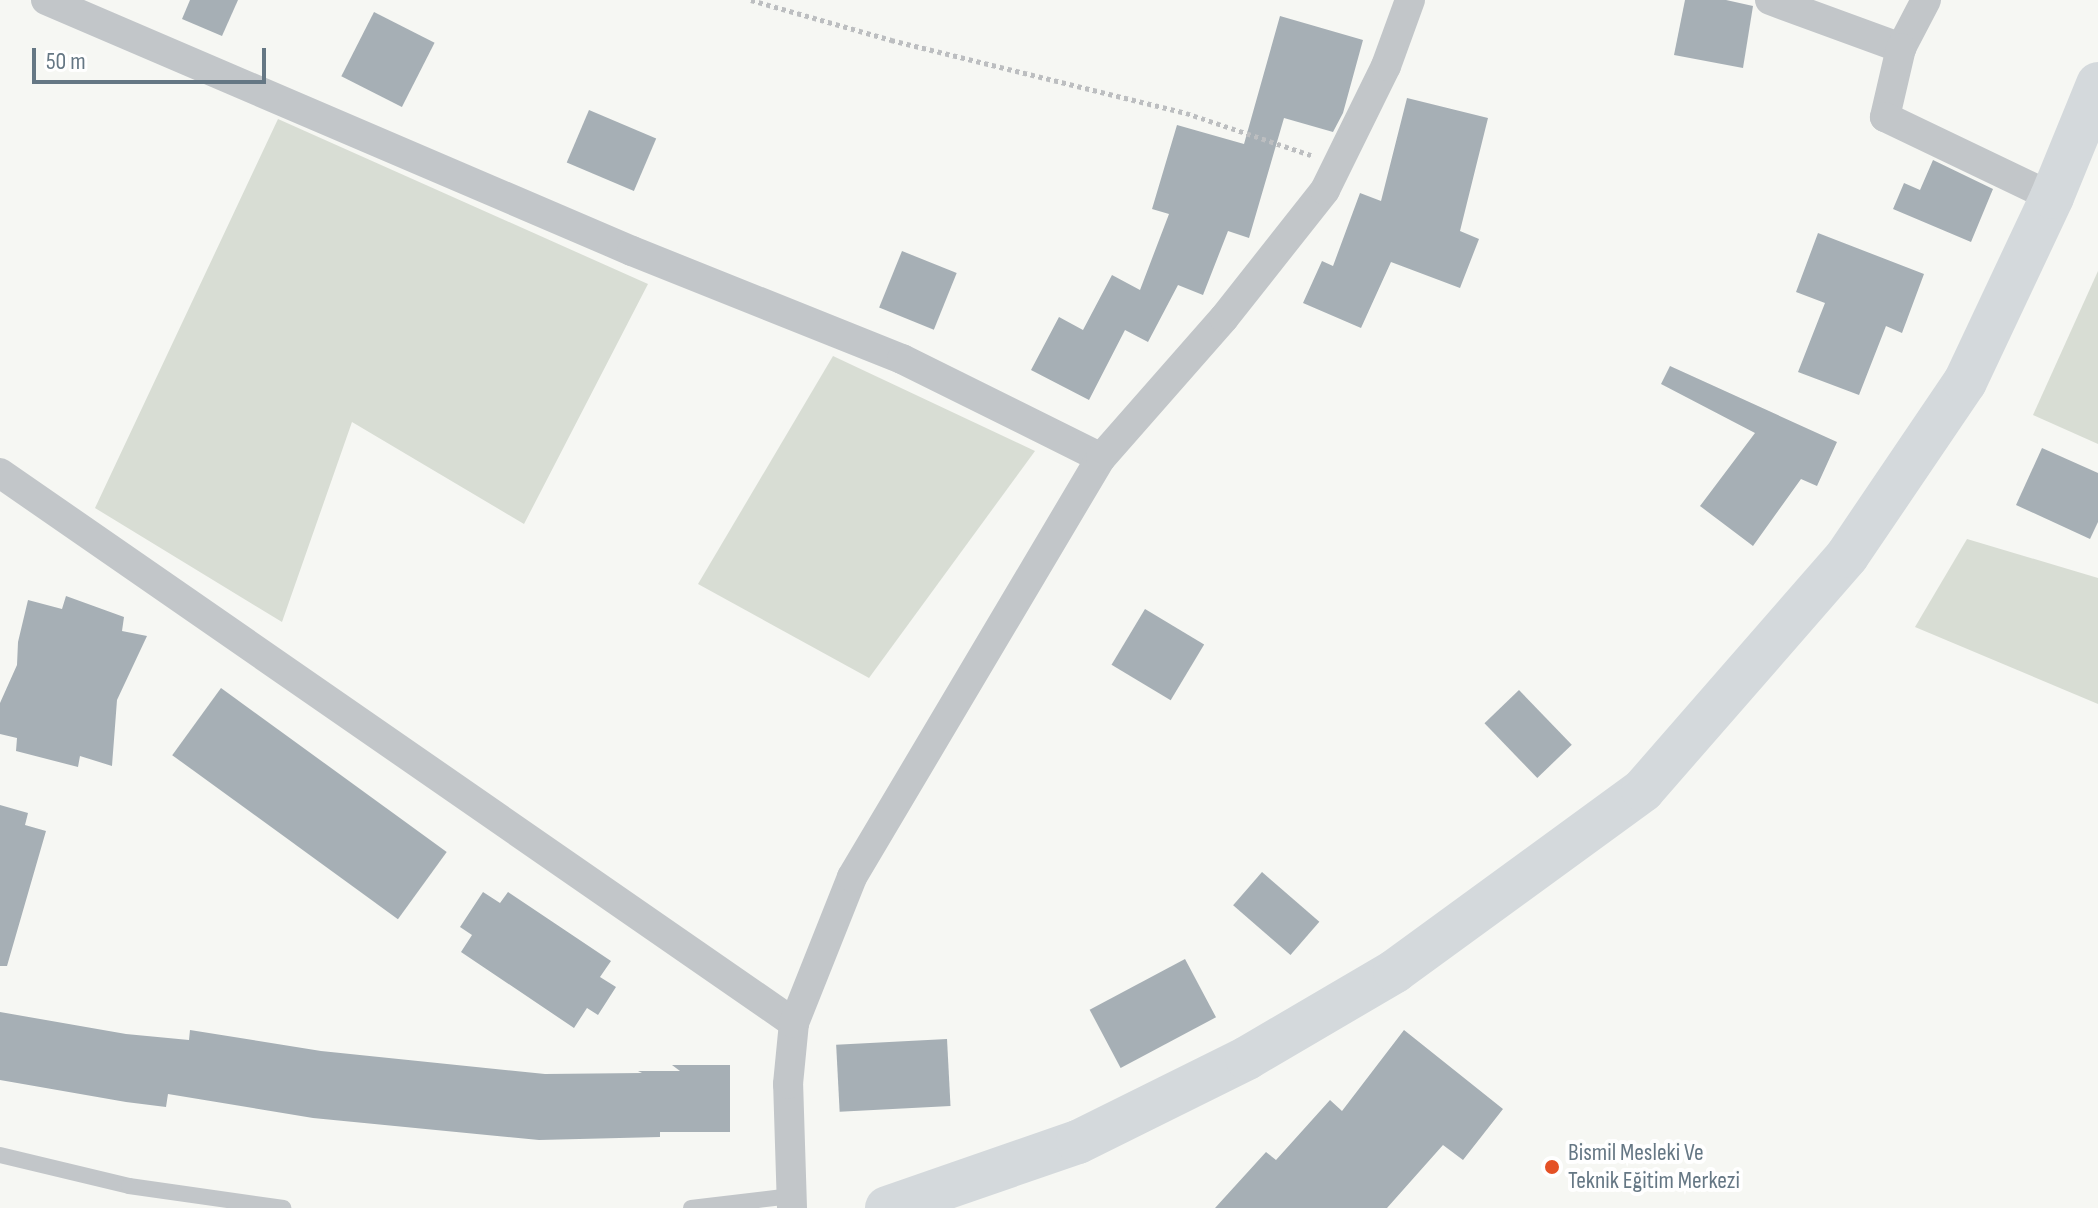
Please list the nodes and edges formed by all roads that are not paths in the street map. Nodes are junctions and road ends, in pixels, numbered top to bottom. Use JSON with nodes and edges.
{"nodes":[{"id":1,"x":46,"y":0,"type":"edge"},
{"id":2,"x":1410,"y":0,"type":"edge"},
{"id":3,"x":1770,"y":0,"type":"edge"},
{"id":4,"x":1926,"y":0,"type":"edge"},
{"id":5,"x":1901,"y":48,"type":"junction"},
{"id":6,"x":2098,"y":84,"type":"edge"},
{"id":7,"x":2052,"y":197,"type":"junction"},
{"id":8,"x":1101,"y":458,"type":"junction"},
{"id":9,"x":0,"y":473,"type":"edge"},
{"id":10,"x":794,"y":1023,"type":"junction"},
{"id":11,"x":0,"y":1155,"type":"edge"},
{"id":12,"x":792,"y":1202,"type":"edge"},
{"id":13,"x":283,"y":1208,"type":"edge"},
{"id":14,"x":691,"y":1208,"type":"edge"},
{"id":15,"x":887,"y":1208,"type":"edge"}],
"edges":[{"from":1,"to":8,"type":"street"},
{"from":2,"to":8,"type":"street"},
{"from":3,"to":5,"type":"street"},
{"from":4,"to":5,"type":"street"},
{"from":5,"to":7,"type":"street"},
{"from":6,"to":7,"type":"main road"},
{"from":7,"to":15,"type":"main road"},
{"from":8,"to":10,"type":"street"},
{"from":9,"to":10,"type":"street"},
{"from":10,"to":12,"type":"street"},
{"from":11,"to":13,"type":"lane"},
{"from":12,"to":14,"type":"lane"}]}
